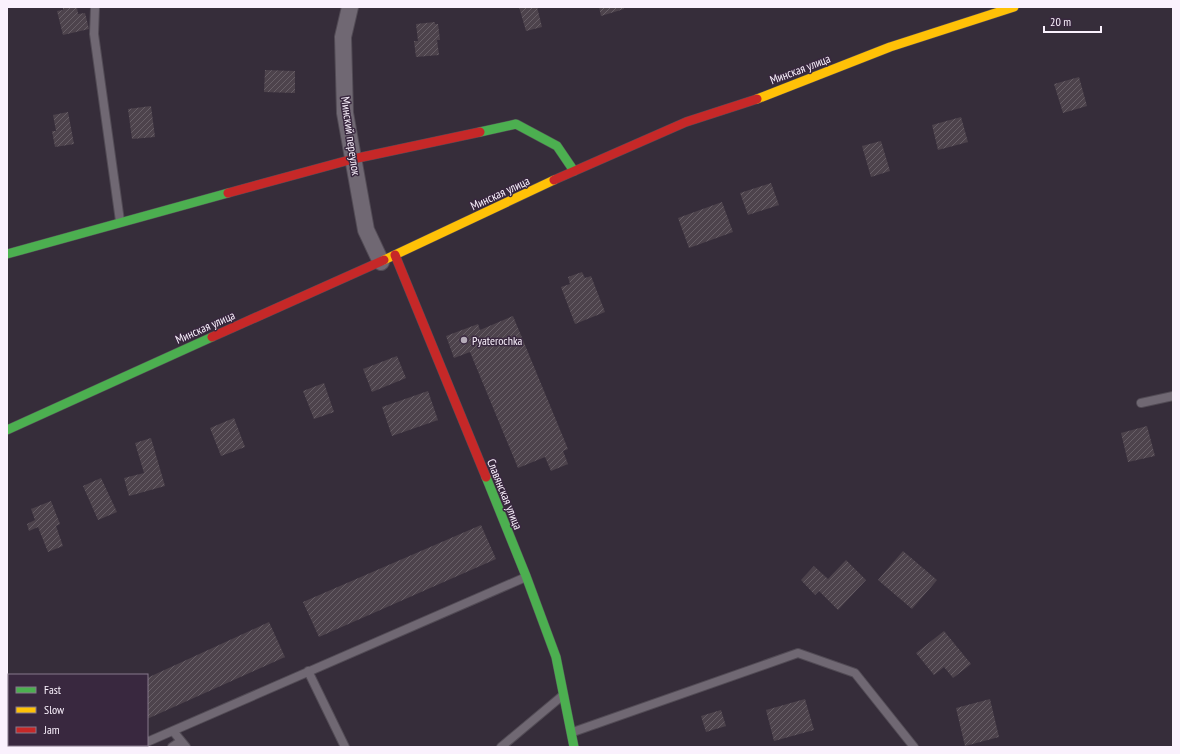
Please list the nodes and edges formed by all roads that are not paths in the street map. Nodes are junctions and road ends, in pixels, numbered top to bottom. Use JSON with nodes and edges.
{"nodes":[{"id":1,"x":95,"y":7,"type":"edge"},
{"id":2,"x":350,"y":7,"type":"edge"},
{"id":3,"x":1014,"y":7,"type":"edge"},
{"id":4,"x":353,"y":159,"type":"junction"},
{"id":5,"x":574,"y":171,"type":"junction"},
{"id":6,"x":121,"y":224,"type":"junction"},
{"id":7,"x":7,"y":254,"type":"edge"},
{"id":8,"x":395,"y":255,"type":"junction"},
{"id":9,"x":381,"y":262,"type":"junction"},
{"id":10,"x":1173,"y":396,"type":"edge"},
{"id":11,"x":1141,"y":403,"type":"dead end"},
{"id":12,"x":7,"y":430,"type":"edge"},
{"id":13,"x":526,"y":576,"type":"junction"},
{"id":14,"x":308,"y":671,"type":"junction"},
{"id":15,"x":564,"y":694,"type":"junction"},
{"id":16,"x":172,"y":731,"type":"junction"},
{"id":17,"x":571,"y":732,"type":"junction"},
{"id":18,"x":148,"y":742,"type":"edge"},
{"id":19,"x":184,"y":744,"type":"edge"},
{"id":20,"x":172,"y":747,"type":"edge"},
{"id":21,"x":345,"y":747,"type":"edge"},
{"id":22,"x":501,"y":747,"type":"edge"},
{"id":23,"x":566,"y":747,"type":"edge"},
{"id":24,"x":574,"y":747,"type":"edge"},
{"id":25,"x":914,"y":747,"type":"edge"}],
"edges":[{"from":1,"to":6,"type":"lane"},
{"from":2,"to":4,"type":"street","name":"Минский переулок"},
{"from":3,"to":5,"type":"street","name":"Минская улица"},
{"from":4,"to":5,"type":"street"},
{"from":4,"to":6,"type":"street"},
{"from":4,"to":9,"type":"street","name":"Минский переулок"},
{"from":5,"to":8,"type":"street","name":"Минская улица"},
{"from":6,"to":7,"type":"street"},
{"from":8,"to":9,"type":"street","name":"Минская улица"},
{"from":8,"to":13,"type":"street","name":"Славянская улица"},
{"from":9,"to":12,"type":"street","name":"Минская улица"},
{"from":10,"to":11,"type":"lane"},
{"from":13,"to":14,"type":"lane"},
{"from":13,"to":15,"type":"street","name":"Славянская улица"},
{"from":14,"to":16,"type":"lane"},
{"from":14,"to":21,"type":"lane"},
{"from":15,"to":17,"type":"street","name":"Славянская улица"},
{"from":15,"to":22,"type":"lane"},
{"from":16,"to":18,"type":"lane"},
{"from":16,"to":19,"type":"lane"},
{"from":17,"to":23,"type":"lane"},
{"from":17,"to":24,"type":"street","name":"Славянская улица"},
{"from":17,"to":25,"type":"lane"},
{"from":19,"to":20,"type":"lane"}]}
